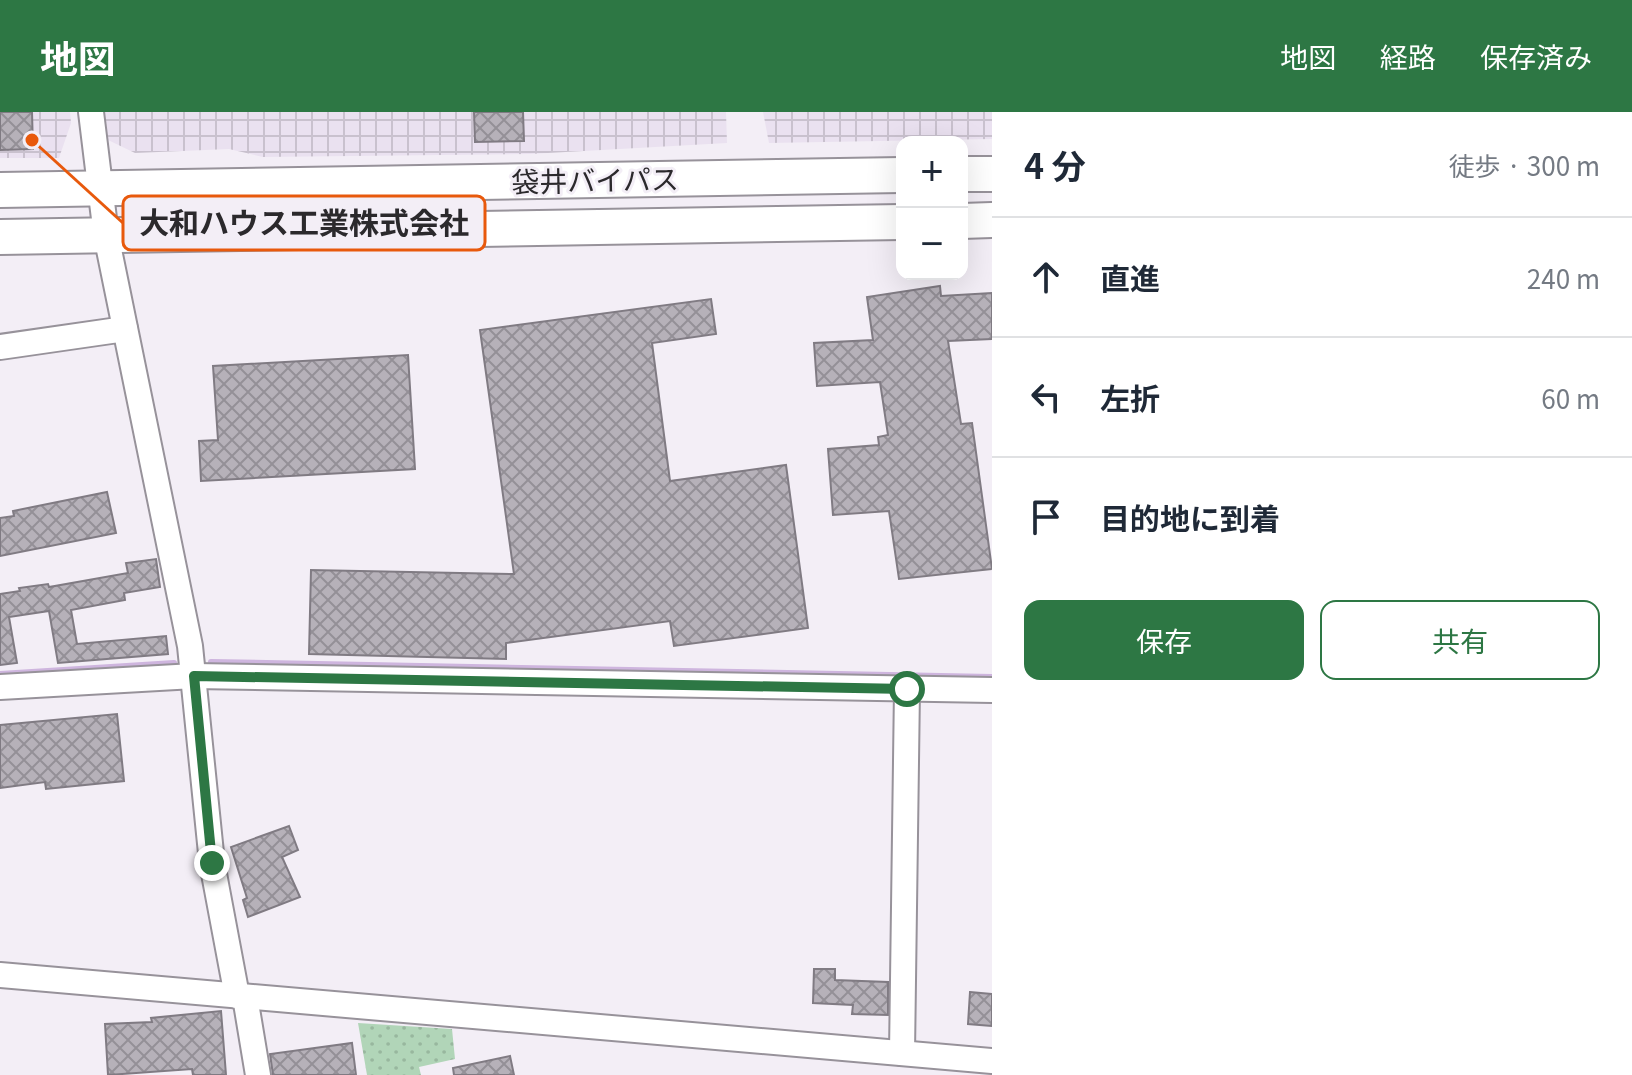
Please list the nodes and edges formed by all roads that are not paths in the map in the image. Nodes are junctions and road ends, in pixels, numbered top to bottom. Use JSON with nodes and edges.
{"nodes":[{"id":1,"x":91,"y":112,"type":"edge"},
{"id":2,"x":968,"y":174,"type":"edge"},
{"id":3,"x":992,"y":174,"type":"edge"},
{"id":4,"x":896,"y":175,"type":"edge"},
{"id":5,"x":99,"y":189,"type":"junction"},
{"id":6,"x":0,"y":190,"type":"edge"},
{"id":7,"x":992,"y":220,"type":"edge"},
{"id":8,"x":968,"y":221,"type":"edge"},
{"id":9,"x":896,"y":222,"type":"edge"},
{"id":10,"x":106,"y":235,"type":"junction"},
{"id":11,"x":0,"y":237,"type":"edge"},
{"id":12,"x":125,"y":329,"type":"junction"},
{"id":13,"x":0,"y":347,"type":"edge"},
{"id":14,"x":194,"y":676,"type":"junction"},
{"id":15,"x":0,"y":687,"type":"edge"},
{"id":16,"x":907,"y":689,"type":"junction"},
{"id":17,"x":992,"y":690,"type":"edge"},
{"id":18,"x":0,"y":975,"type":"edge"},
{"id":19,"x":241,"y":997,"type":"junction"},
{"id":20,"x":902,"y":1053,"type":"junction"},
{"id":21,"x":992,"y":1061,"type":"edge"},
{"id":22,"x":258,"y":1075,"type":"edge"}],
"edges":[{"from":1,"to":5,"type":"street"},
{"from":2,"to":3,"type":"highway"},
{"from":4,"to":5,"type":"highway","name":"袋井バイパス"},
{"from":5,"to":6,"type":"highway","name":"袋井バイパス"},
{"from":5,"to":10,"type":"street"},
{"from":7,"to":8,"type":"highway"},
{"from":9,"to":10,"type":"highway","name":"袋井バイパス"},
{"from":10,"to":11,"type":"highway","name":"袋井バイパス"},
{"from":10,"to":12,"type":"street"},
{"from":12,"to":13,"type":"street"},
{"from":12,"to":14,"type":"street"},
{"from":14,"to":15,"type":"street"},
{"from":14,"to":16,"type":"street"},
{"from":14,"to":19,"type":"street"},
{"from":16,"to":17,"type":"street"},
{"from":16,"to":20,"type":"street"},
{"from":18,"to":19,"type":"street"},
{"from":19,"to":20,"type":"street"},
{"from":19,"to":22,"type":"street"},
{"from":20,"to":21,"type":"street"}]}
